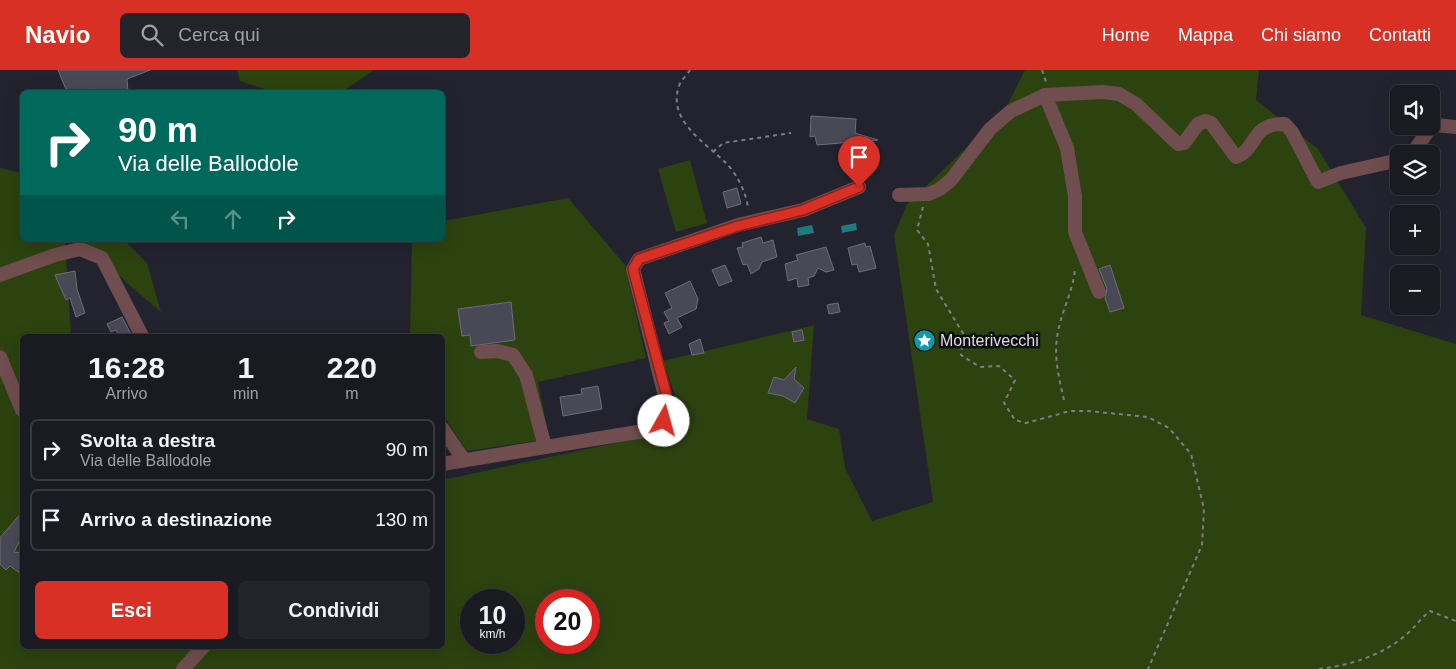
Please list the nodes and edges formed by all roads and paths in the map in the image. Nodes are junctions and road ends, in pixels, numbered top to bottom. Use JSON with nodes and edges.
{"nodes":[{"id":1,"x":690,"y":70,"type":"edge"},
{"id":2,"x":1045,"y":95,"type":"junction"},
{"id":3,"x":1456,"y":127,"type":"edge"},
{"id":4,"x":791,"y":133,"type":"dead end"},
{"id":5,"x":1418,"y":145,"type":"edge"},
{"id":6,"x":712,"y":153,"type":"junction"},
{"id":7,"x":1390,"y":162,"type":"edge"},
{"id":8,"x":859,"y":187,"type":"dead end"},
{"id":9,"x":929,"y":194,"type":"junction"},
{"id":10,"x":899,"y":195,"type":"dead end"},
{"id":11,"x":747,"y":223,"type":"junction"},
{"id":12,"x":1075,"y":264,"type":"dead end"},
{"id":13,"x":0,"y":274,"type":"edge"},
{"id":14,"x":1099,"y":292,"type":"dead end"},
{"id":15,"x":141,"y":334,"type":"edge"},
{"id":16,"x":481,"y":352,"type":"dead end"},
{"id":17,"x":0,"y":357,"type":"edge"},
{"id":18,"x":1064,"y":400,"type":"dead end"},
{"id":19,"x":20,"y":405,"type":"edge"},
{"id":20,"x":445,"y":432,"type":"edge"},
{"id":21,"x":545,"y":447,"type":"junction"},
{"id":22,"x":464,"y":460,"type":"junction"},
{"id":23,"x":445,"y":463,"type":"edge"},
{"id":24,"x":1456,"y":621,"type":"edge"},
{"id":25,"x":201,"y":649,"type":"edge"},
{"id":26,"x":184,"y":669,"type":"edge"},
{"id":27,"x":1148,"y":669,"type":"edge"},
{"id":28,"x":1319,"y":669,"type":"edge"}],
"edges":[{"from":1,"to":6,"type":"path"},
{"from":2,"to":7,"type":"lane"},
{"from":2,"to":9,"type":"lane"},
{"from":2,"to":14,"type":"lane"},
{"from":3,"to":5,"type":"lane"},
{"from":4,"to":6,"type":"path"},
{"from":6,"to":11,"type":"path"},
{"from":8,"to":11,"type":"lane"},
{"from":9,"to":10,"type":"lane"},
{"from":9,"to":27,"type":"path"},
{"from":11,"to":21,"type":"lane"},
{"from":12,"to":18,"type":"path"},
{"from":13,"to":15,"type":"lane"},
{"from":16,"to":21,"type":"lane"},
{"from":17,"to":19,"type":"lane"},
{"from":20,"to":22,"type":"lane"},
{"from":21,"to":22,"type":"lane"},
{"from":22,"to":23,"type":"lane"},
{"from":24,"to":28,"type":"path"},
{"from":25,"to":26,"type":"lane"}]}
